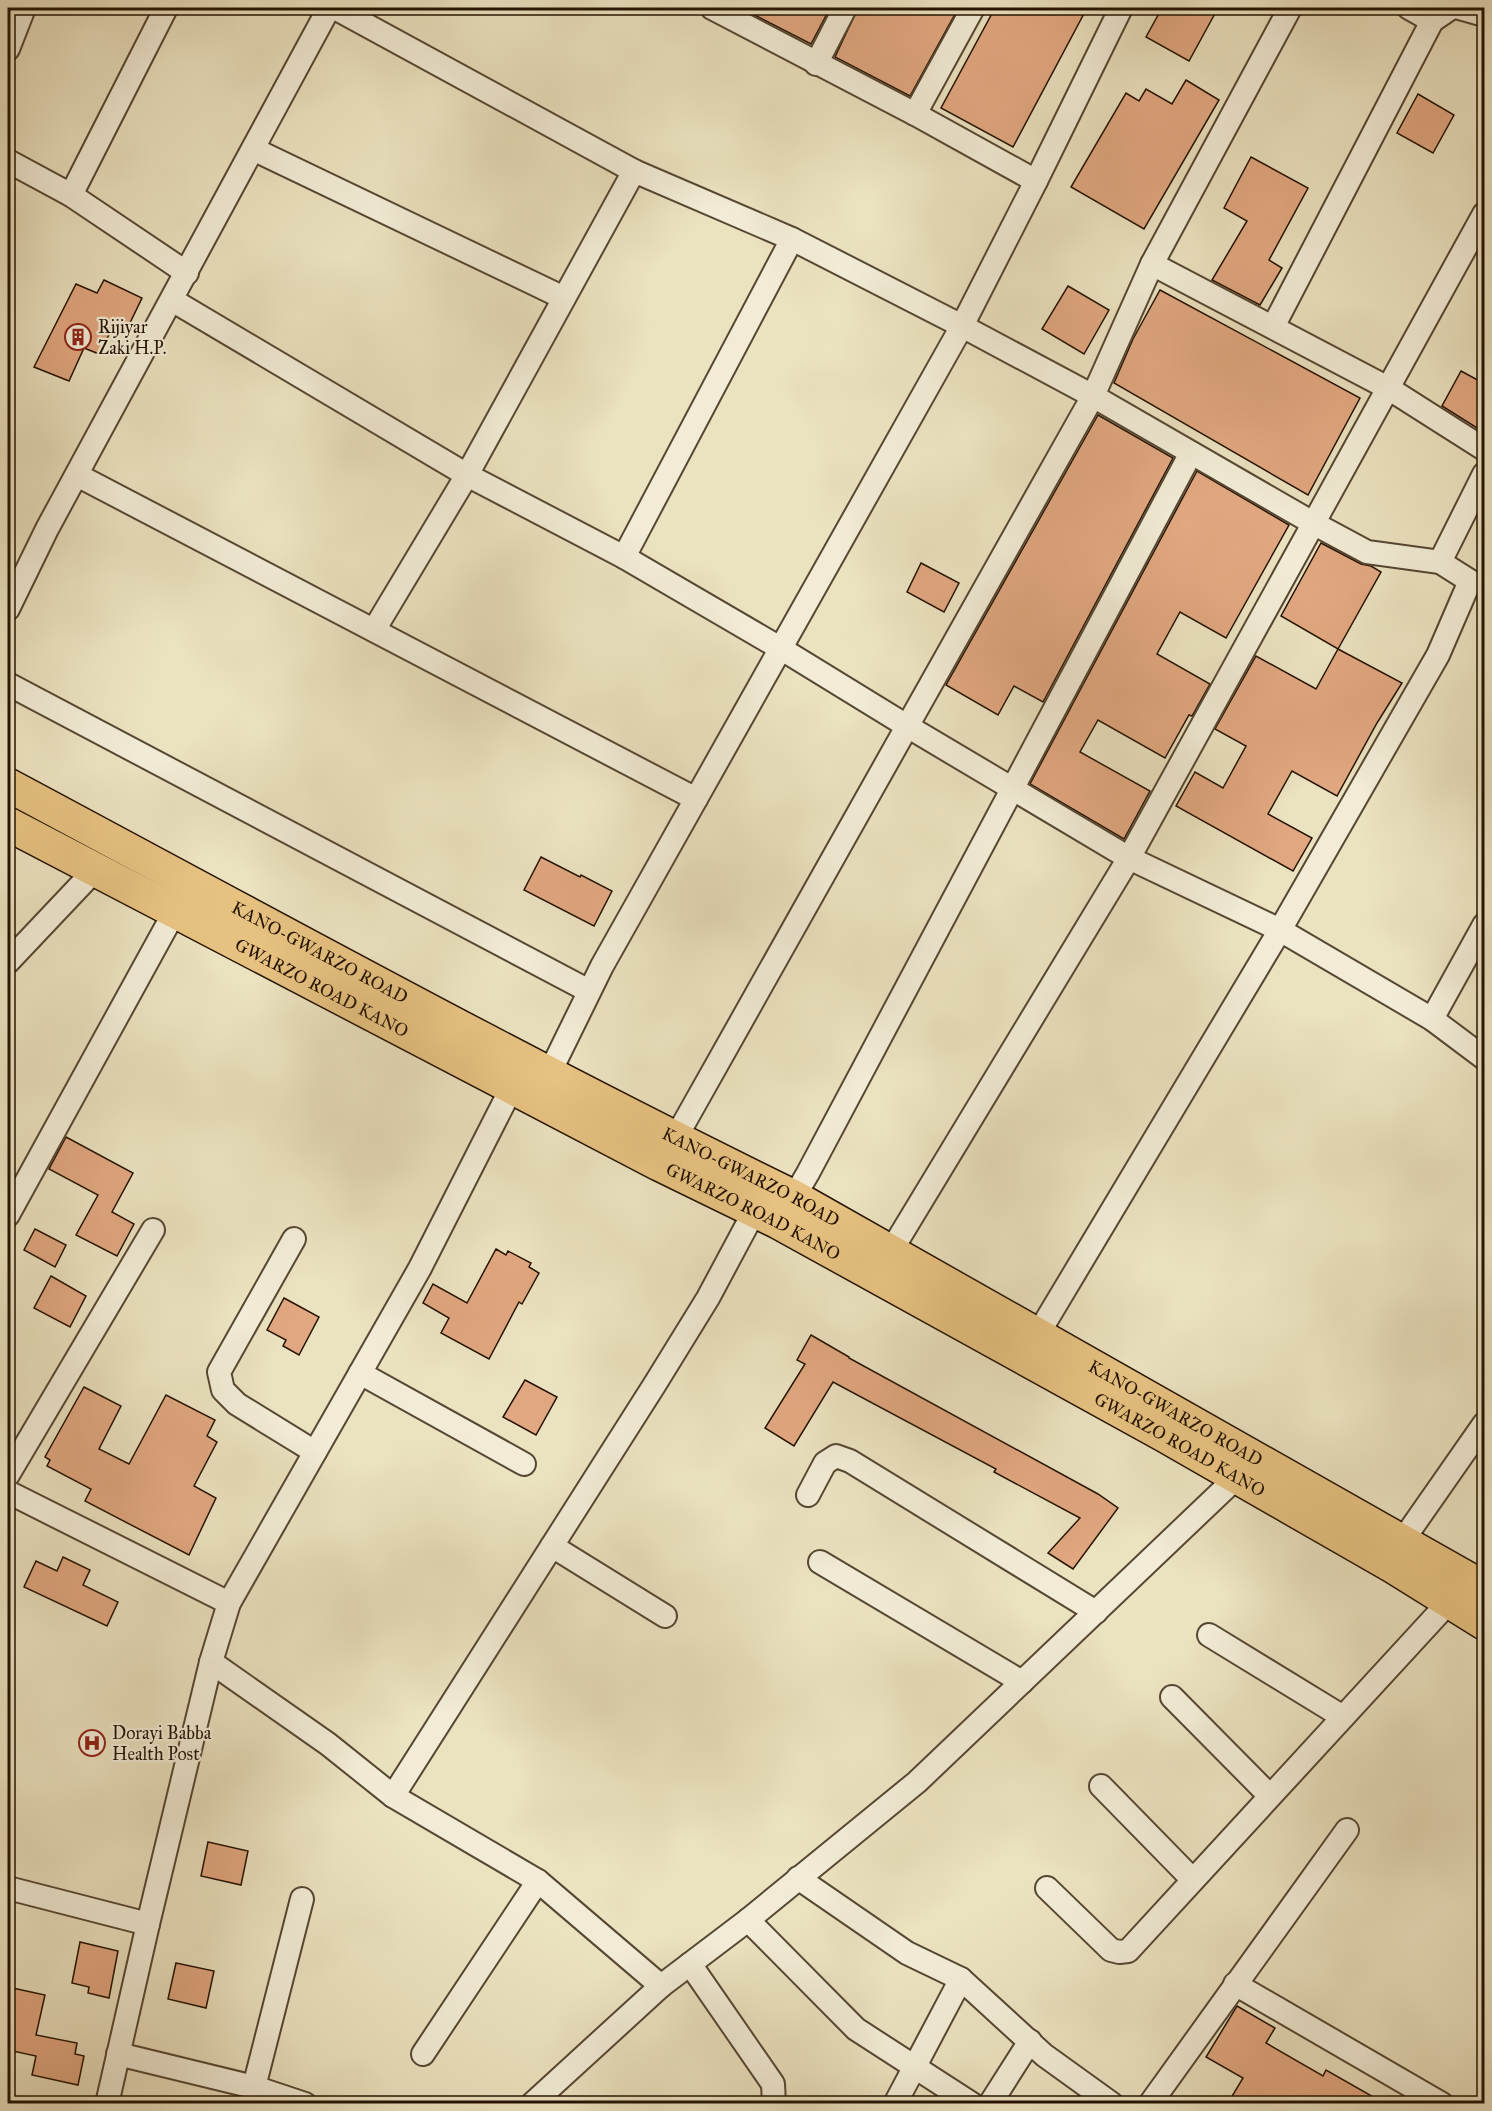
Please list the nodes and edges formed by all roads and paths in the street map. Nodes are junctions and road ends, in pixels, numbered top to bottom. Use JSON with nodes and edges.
{"nodes":[{"id":1,"x":24,"y":8,"type":"edge"},
{"id":2,"x":166,"y":8,"type":"edge"},
{"id":3,"x":329,"y":8,"type":"edge"},
{"id":4,"x":335,"y":8,"type":"edge"},
{"id":5,"x":712,"y":8,"type":"edge"},
{"id":6,"x":845,"y":8,"type":"edge"},
{"id":7,"x":973,"y":8,"type":"edge"},
{"id":8,"x":1121,"y":8,"type":"edge"},
{"id":9,"x":1290,"y":8,"type":"edge"},
{"id":10,"x":1409,"y":8,"type":"edge"},
{"id":11,"x":1451,"y":8,"type":"edge"},
{"id":12,"x":1459,"y":8,"type":"edge"},
{"id":13,"x":1484,"y":14,"type":"edge"},
{"id":14,"x":1432,"y":21,"type":"junction"},
{"id":15,"x":8,"y":49,"type":"edge"},
{"id":16,"x":816,"y":64,"type":"junction"},
{"id":17,"x":915,"y":114,"type":"junction"},
{"id":18,"x":253,"y":149,"type":"junction"},
{"id":19,"x":8,"y":161,"type":"edge"},
{"id":20,"x":634,"y":171,"type":"junction"},
{"id":21,"x":1036,"y":181,"type":"junction"},
{"id":22,"x":71,"y":195,"type":"junction"},
{"id":23,"x":1485,"y":214,"type":"edge"},
{"id":24,"x":792,"y":239,"type":"junction"},
{"id":25,"x":1152,"y":264,"type":"junction"},
{"id":26,"x":187,"y":273,"type":"junction"},
{"id":27,"x":564,"y":298,"type":"junction"},
{"id":28,"x":172,"y":300,"type":"junction"},
{"id":29,"x":962,"y":326,"type":"junction"},
{"id":30,"x":1274,"y":327,"type":"junction"},
{"id":31,"x":1388,"y":387,"type":"junction"},
{"id":32,"x":1093,"y":396,"type":"junction"},
{"id":33,"x":1485,"y":449,"type":"edge"},
{"id":34,"x":1191,"y":453,"type":"junction"},
{"id":35,"x":1485,"y":474,"type":"edge"},
{"id":36,"x":77,"y":475,"type":"junction"},
{"id":37,"x":467,"y":475,"type":"junction"},
{"id":38,"x":1313,"y":523,"type":"junction"},
{"id":39,"x":624,"y":557,"type":"junction"},
{"id":40,"x":1440,"y":562,"type":"junction"},
{"id":41,"x":1477,"y":585,"type":"edge"},
{"id":42,"x":8,"y":609,"type":"edge"},
{"id":43,"x":374,"y":630,"type":"junction"},
{"id":44,"x":780,"y":648,"type":"junction"},
{"id":45,"x":8,"y":684,"type":"edge"},
{"id":46,"x":907,"y":726,"type":"junction"},
{"id":47,"x":8,"y":785,"type":"edge"},
{"id":48,"x":1012,"y":789,"type":"junction"},
{"id":49,"x":696,"y":798,"type":"junction"},
{"id":50,"x":8,"y":824,"type":"edge"},
{"id":51,"x":1130,"y":858,"type":"junction"},
{"id":52,"x":95,"y":870,"type":"junction"},
{"id":53,"x":175,"y":911,"type":"junction"},
{"id":54,"x":1485,"y":925,"type":"edge"},
{"id":55,"x":1280,"y":930,"type":"junction"},
{"id":56,"x":8,"y":962,"type":"edge"},
{"id":57,"x":589,"y":991,"type":"junction"},
{"id":58,"x":362,"y":992,"type":"junction"},
{"id":59,"x":1432,"y":1019,"type":"junction"},
{"id":60,"x":1485,"y":1058,"type":"edge"},
{"id":61,"x":549,"y":1074,"type":"junction"},
{"id":62,"x":512,"y":1087,"type":"junction"},
{"id":63,"x":675,"y":1139,"type":"junction"},
{"id":64,"x":794,"y":1197,"type":"junction"},
{"id":65,"x":754,"y":1212,"type":"junction"},
{"id":66,"x":8,"y":1215,"type":"edge"},
{"id":67,"x":153,"y":1230,"type":"dead end"},
{"id":68,"x":294,"y":1239,"type":"dead end"},
{"id":69,"x":891,"y":1251,"type":"junction"},
{"id":70,"x":1038,"y":1334,"type":"junction"},
{"id":71,"x":360,"y":1373,"type":"junction"},
{"id":72,"x":1485,"y":1424,"type":"edge"},
{"id":73,"x":315,"y":1452,"type":"junction"},
{"id":74,"x":524,"y":1464,"type":"dead end"},
{"id":75,"x":8,"y":1475,"type":"edge"},
{"id":76,"x":1236,"y":1478,"type":"junction"},
{"id":77,"x":8,"y":1492,"type":"edge"},
{"id":78,"x":808,"y":1495,"type":"dead end"},
{"id":79,"x":1402,"y":1540,"type":"junction"},
{"id":80,"x":552,"y":1546,"type":"junction"},
{"id":81,"x":820,"y":1562,"type":"dead end"},
{"id":82,"x":1485,"y":1588,"type":"edge"},
{"id":83,"x":1449,"y":1602,"type":"junction"},
{"id":84,"x":229,"y":1603,"type":"junction"},
{"id":85,"x":1096,"y":1612,"type":"junction"},
{"id":86,"x":665,"y":1616,"type":"dead end"},
{"id":87,"x":1485,"y":1623,"type":"edge"},
{"id":88,"x":1209,"y":1635,"type":"dead end"},
{"id":89,"x":211,"y":1662,"type":"junction"},
{"id":90,"x":1022,"y":1682,"type":"junction"},
{"id":91,"x":1172,"y":1697,"type":"dead end"},
{"id":92,"x":1343,"y":1717,"type":"junction"},
{"id":93,"x":1101,"y":1786,"type":"dead end"},
{"id":94,"x":1270,"y":1796,"type":"junction"},
{"id":95,"x":393,"y":1797,"type":"junction"},
{"id":96,"x":1347,"y":1830,"type":"dead end"},
{"id":97,"x":798,"y":1878,"type":"junction"},
{"id":98,"x":1193,"y":1880,"type":"junction"},
{"id":99,"x":538,"y":1881,"type":"junction"},
{"id":100,"x":8,"y":1888,"type":"edge"},
{"id":101,"x":1047,"y":1888,"type":"dead end"},
{"id":102,"x":302,"y":1899,"type":"dead end"},
{"id":103,"x":748,"y":1920,"type":"junction"},
{"id":104,"x":148,"y":1924,"type":"junction"},
{"id":105,"x":690,"y":1964,"type":"junction"},
{"id":106,"x":961,"y":1979,"type":"junction"},
{"id":107,"x":1235,"y":1984,"type":"junction"},
{"id":108,"x":661,"y":1986,"type":"junction"},
{"id":109,"x":1030,"y":2041,"type":"junction"},
{"id":110,"x":118,"y":2054,"type":"junction"},
{"id":111,"x":423,"y":2054,"type":"dead end"},
{"id":112,"x":915,"y":2066,"type":"junction"},
{"id":113,"x":254,"y":2087,"type":"junction"},
{"id":114,"x":107,"y":2103,"type":"edge"},
{"id":115,"x":305,"y":2103,"type":"edge"},
{"id":116,"x":532,"y":2103,"type":"edge"},
{"id":117,"x":774,"y":2103,"type":"edge"},
{"id":118,"x":896,"y":2103,"type":"edge"},
{"id":119,"x":972,"y":2103,"type":"edge"},
{"id":120,"x":990,"y":2103,"type":"edge"},
{"id":121,"x":1112,"y":2103,"type":"edge"},
{"id":122,"x":1150,"y":2103,"type":"edge"},
{"id":123,"x":1442,"y":2103,"type":"edge"}],
"edges":[{"from":1,"to":15,"type":"street"},
{"from":2,"to":22,"type":"street"},
{"from":3,"to":18,"type":"street"},
{"from":4,"to":20,"type":"street"},
{"from":5,"to":16,"type":"street"},
{"from":6,"to":16,"type":"street"},
{"from":7,"to":17,"type":"street"},
{"from":8,"to":21,"type":"street"},
{"from":9,"to":25,"type":"street"},
{"from":10,"to":14,"type":"street"},
{"from":11,"to":14,"type":"street"},
{"from":12,"to":13,"type":"street"},
{"from":14,"to":30,"type":"street"},
{"from":16,"to":17,"type":"street"},
{"from":17,"to":21,"type":"street"},
{"from":18,"to":26,"type":"street"},
{"from":18,"to":27,"type":"street"},
{"from":19,"to":22,"type":"street"},
{"from":20,"to":24,"type":"street"},
{"from":20,"to":27,"type":"street"},
{"from":21,"to":29,"type":"street"},
{"from":22,"to":26,"type":"street"},
{"from":23,"to":31,"type":"street"},
{"from":24,"to":29,"type":"street"},
{"from":24,"to":39,"type":"street"},
{"from":25,"to":30,"type":"street"},
{"from":25,"to":32,"type":"street"},
{"from":26,"to":28,"type":"street"},
{"from":27,"to":37,"type":"street"},
{"from":28,"to":36,"type":"street"},
{"from":28,"to":37,"type":"street"},
{"from":29,"to":32,"type":"street"},
{"from":29,"to":44,"type":"street"},
{"from":30,"to":31,"type":"street"},
{"from":31,"to":33,"type":"street"},
{"from":31,"to":38,"type":"street"},
{"from":32,"to":34,"type":"street"},
{"from":32,"to":46,"type":"street"},
{"from":34,"to":38,"type":"street"},
{"from":34,"to":48,"type":"street"},
{"from":35,"to":40,"type":"street"},
{"from":36,"to":42,"type":"street"},
{"from":36,"to":43,"type":"street"},
{"from":37,"to":39,"type":"street"},
{"from":37,"to":43,"type":"street"},
{"from":38,"to":40,"type":"street"},
{"from":38,"to":51,"type":"street"},
{"from":39,"to":44,"type":"street"},
{"from":40,"to":41,"type":"street"},
{"from":41,"to":55,"type":"street"},
{"from":43,"to":49,"type":"street"},
{"from":44,"to":46,"type":"street"},
{"from":44,"to":49,"type":"street"},
{"from":45,"to":57,"type":"street"},
{"from":46,"to":48,"type":"street"},
{"from":46,"to":63,"type":"street"},
{"from":47,"to":58,"type":"main road","name":"KANO-GWARZO ROAD"},
{"from":48,"to":51,"type":"street"},
{"from":48,"to":64,"type":"street"},
{"from":49,"to":57,"type":"street"},
{"from":50,"to":52,"type":"main road","name":"GWARZO ROAD KANO"},
{"from":51,"to":55,"type":"street"},
{"from":51,"to":69,"type":"street"},
{"from":52,"to":53,"type":"main road","name":"GWARZO ROAD KANO"},
{"from":52,"to":56,"type":"street"},
{"from":53,"to":58,"type":"main road","name":"GWARZO ROAD KANO"},
{"from":53,"to":66,"type":"street"},
{"from":54,"to":59,"type":"street"},
{"from":55,"to":59,"type":"street"},
{"from":55,"to":70,"type":"street"},
{"from":57,"to":61,"type":"street"},
{"from":58,"to":61,"type":"main road","name":"KANO-GWARZO ROAD"},
{"from":58,"to":62,"type":"main road","name":"GWARZO ROAD KANO"},
{"from":59,"to":60,"type":"street"},
{"from":61,"to":63,"type":"main road","name":"KANO-GWARZO ROAD"},
{"from":62,"to":65,"type":"main road","name":"GWARZO ROAD KANO"},
{"from":62,"to":71,"type":"street"},
{"from":63,"to":64,"type":"main road","name":"KANO-GWARZO ROAD"},
{"from":64,"to":69,"type":"main road","name":"KANO-GWARZO ROAD"},
{"from":65,"to":76,"type":"main road","name":"GWARZO ROAD KANO"},
{"from":65,"to":80,"type":"street"},
{"from":67,"to":75,"type":"street"},
{"from":68,"to":73,"type":"street"},
{"from":69,"to":70,"type":"main road","name":"KANO-GWARZO ROAD"},
{"from":70,"to":79,"type":"main road","name":"KANO-GWARZO ROAD"},
{"from":71,"to":73,"type":"street"},
{"from":71,"to":74,"type":"street"},
{"from":72,"to":79,"type":"street"},
{"from":73,"to":84,"type":"street"},
{"from":76,"to":83,"type":"main road","name":"GWARZO ROAD KANO"},
{"from":76,"to":85,"type":"street"},
{"from":77,"to":84,"type":"street"},
{"from":78,"to":85,"type":"street"},
{"from":79,"to":82,"type":"main road","name":"KANO-GWARZO ROAD"},
{"from":80,"to":86,"type":"street"},
{"from":80,"to":95,"type":"street"},
{"from":81,"to":90,"type":"street"},
{"from":83,"to":87,"type":"main road","name":"GWARZO ROAD KANO"},
{"from":83,"to":92,"type":"street"},
{"from":84,"to":89,"type":"street"},
{"from":85,"to":90,"type":"street"},
{"from":88,"to":92,"type":"street"},
{"from":89,"to":95,"type":"street"},
{"from":89,"to":104,"type":"street"},
{"from":90,"to":97,"type":"street"},
{"from":91,"to":94,"type":"street"},
{"from":92,"to":94,"type":"street"},
{"from":93,"to":98,"type":"street"},
{"from":94,"to":98,"type":"street"},
{"from":95,"to":99,"type":"street"},
{"from":96,"to":107,"type":"street"},
{"from":97,"to":103,"type":"street"},
{"from":97,"to":106,"type":"street"},
{"from":98,"to":101,"type":"street"},
{"from":99,"to":108,"type":"street"},
{"from":99,"to":111,"type":"street"},
{"from":100,"to":104,"type":"street"},
{"from":102,"to":113,"type":"street"},
{"from":103,"to":105,"type":"street"},
{"from":103,"to":112,"type":"street"},
{"from":104,"to":110,"type":"street"},
{"from":105,"to":108,"type":"street"},
{"from":105,"to":117,"type":"street"},
{"from":106,"to":109,"type":"street"},
{"from":106,"to":112,"type":"street"},
{"from":107,"to":122,"type":"street"},
{"from":107,"to":123,"type":"street"},
{"from":108,"to":116,"type":"street"},
{"from":109,"to":120,"type":"street"},
{"from":109,"to":121,"type":"street"},
{"from":110,"to":113,"type":"street"},
{"from":110,"to":114,"type":"street"},
{"from":112,"to":118,"type":"street"},
{"from":112,"to":119,"type":"street"},
{"from":113,"to":115,"type":"street"}]}
